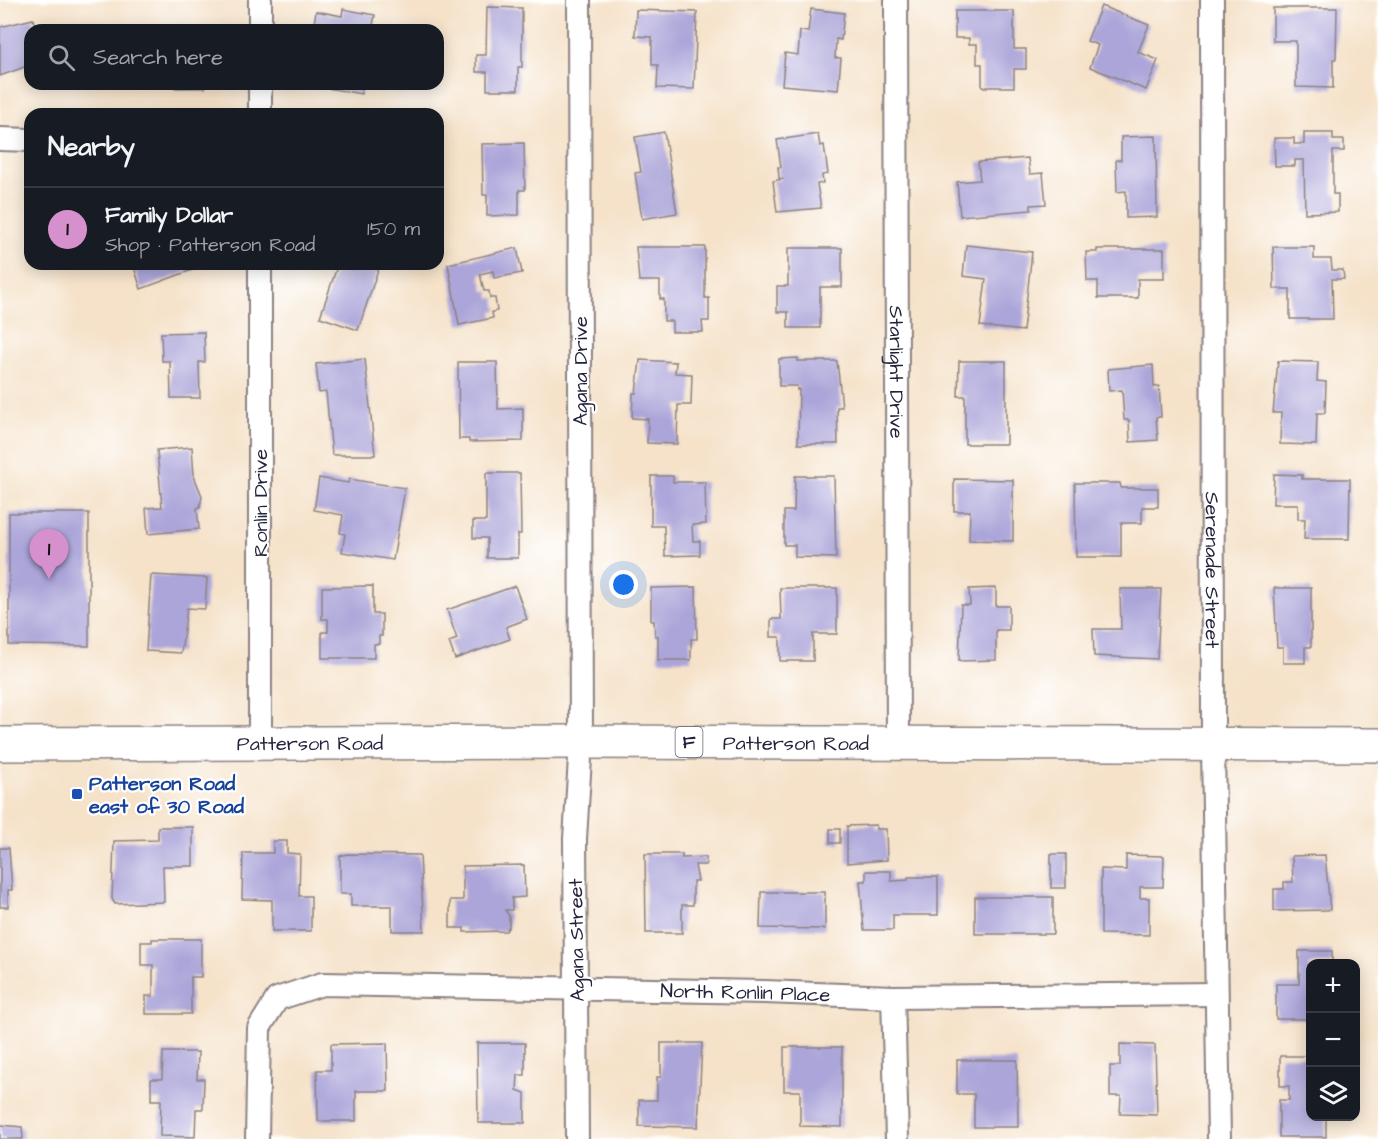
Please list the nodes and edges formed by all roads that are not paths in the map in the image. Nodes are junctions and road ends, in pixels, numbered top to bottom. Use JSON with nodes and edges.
{"nodes":[{"id":1,"x":260,"y":0,"type":"edge"},
{"id":2,"x":579,"y":0,"type":"edge"},
{"id":3,"x":896,"y":0,"type":"edge"},
{"id":4,"x":1212,"y":0,"type":"edge"},
{"id":5,"x":260,"y":24,"type":"edge"},
{"id":6,"x":260,"y":90,"type":"edge"},
{"id":7,"x":260,"y":108,"type":"edge"},
{"id":8,"x":0,"y":139,"type":"edge"},
{"id":9,"x":24,"y":140,"type":"edge"},
{"id":10,"x":260,"y":270,"type":"edge"},
{"id":11,"x":580,"y":742,"type":"junction"},
{"id":12,"x":260,"y":743,"type":"junction"},
{"id":13,"x":0,"y":744,"type":"edge"},
{"id":14,"x":898,"y":745,"type":"junction"},
{"id":15,"x":1378,"y":745,"type":"edge"},
{"id":16,"x":1213,"y":746,"type":"junction"},
{"id":17,"x":577,"y":989,"type":"junction"},
{"id":18,"x":1216,"y":994,"type":"junction"},
{"id":19,"x":893,"y":997,"type":"junction"},
{"id":20,"x":257,"y":1139,"type":"edge"},
{"id":21,"x":577,"y":1139,"type":"edge"},
{"id":22,"x":897,"y":1139,"type":"edge"},
{"id":23,"x":1219,"y":1139,"type":"edge"}],
"edges":[{"from":1,"to":5,"type":"street"},
{"from":2,"to":11,"type":"street","name":"Agana Drive"},
{"from":3,"to":14,"type":"street","name":"Starlight Drive"},
{"from":4,"to":16,"type":"street","name":"Serenade Street"},
{"from":6,"to":7,"type":"street"},
{"from":8,"to":9,"type":"street"},
{"from":10,"to":12,"type":"street","name":"Ronlin Drive"},
{"from":11,"to":12,"type":"main road","name":"Patterson Road","number":"F"},
{"from":11,"to":14,"type":"main road","name":"Patterson Road","number":"F"},
{"from":11,"to":17,"type":"street","name":"Agana Street"},
{"from":12,"to":13,"type":"main road","name":"Patterson Road","number":"F"},
{"from":14,"to":16,"type":"main road","name":"Patterson Road","number":"F"},
{"from":15,"to":16,"type":"main road","name":"Patterson Road","number":"F"},
{"from":16,"to":18,"type":"street","name":"Serenade Street"},
{"from":17,"to":19,"type":"street","name":"North Ronlin Place"},
{"from":17,"to":20,"type":"street","name":"North Ronlin Place"},
{"from":17,"to":21,"type":"street","name":"Agana Street"},
{"from":18,"to":19,"type":"street","name":"North Ronlin Place"},
{"from":18,"to":23,"type":"street","name":"Serenade Street"},
{"from":19,"to":22,"type":"street"}]}
